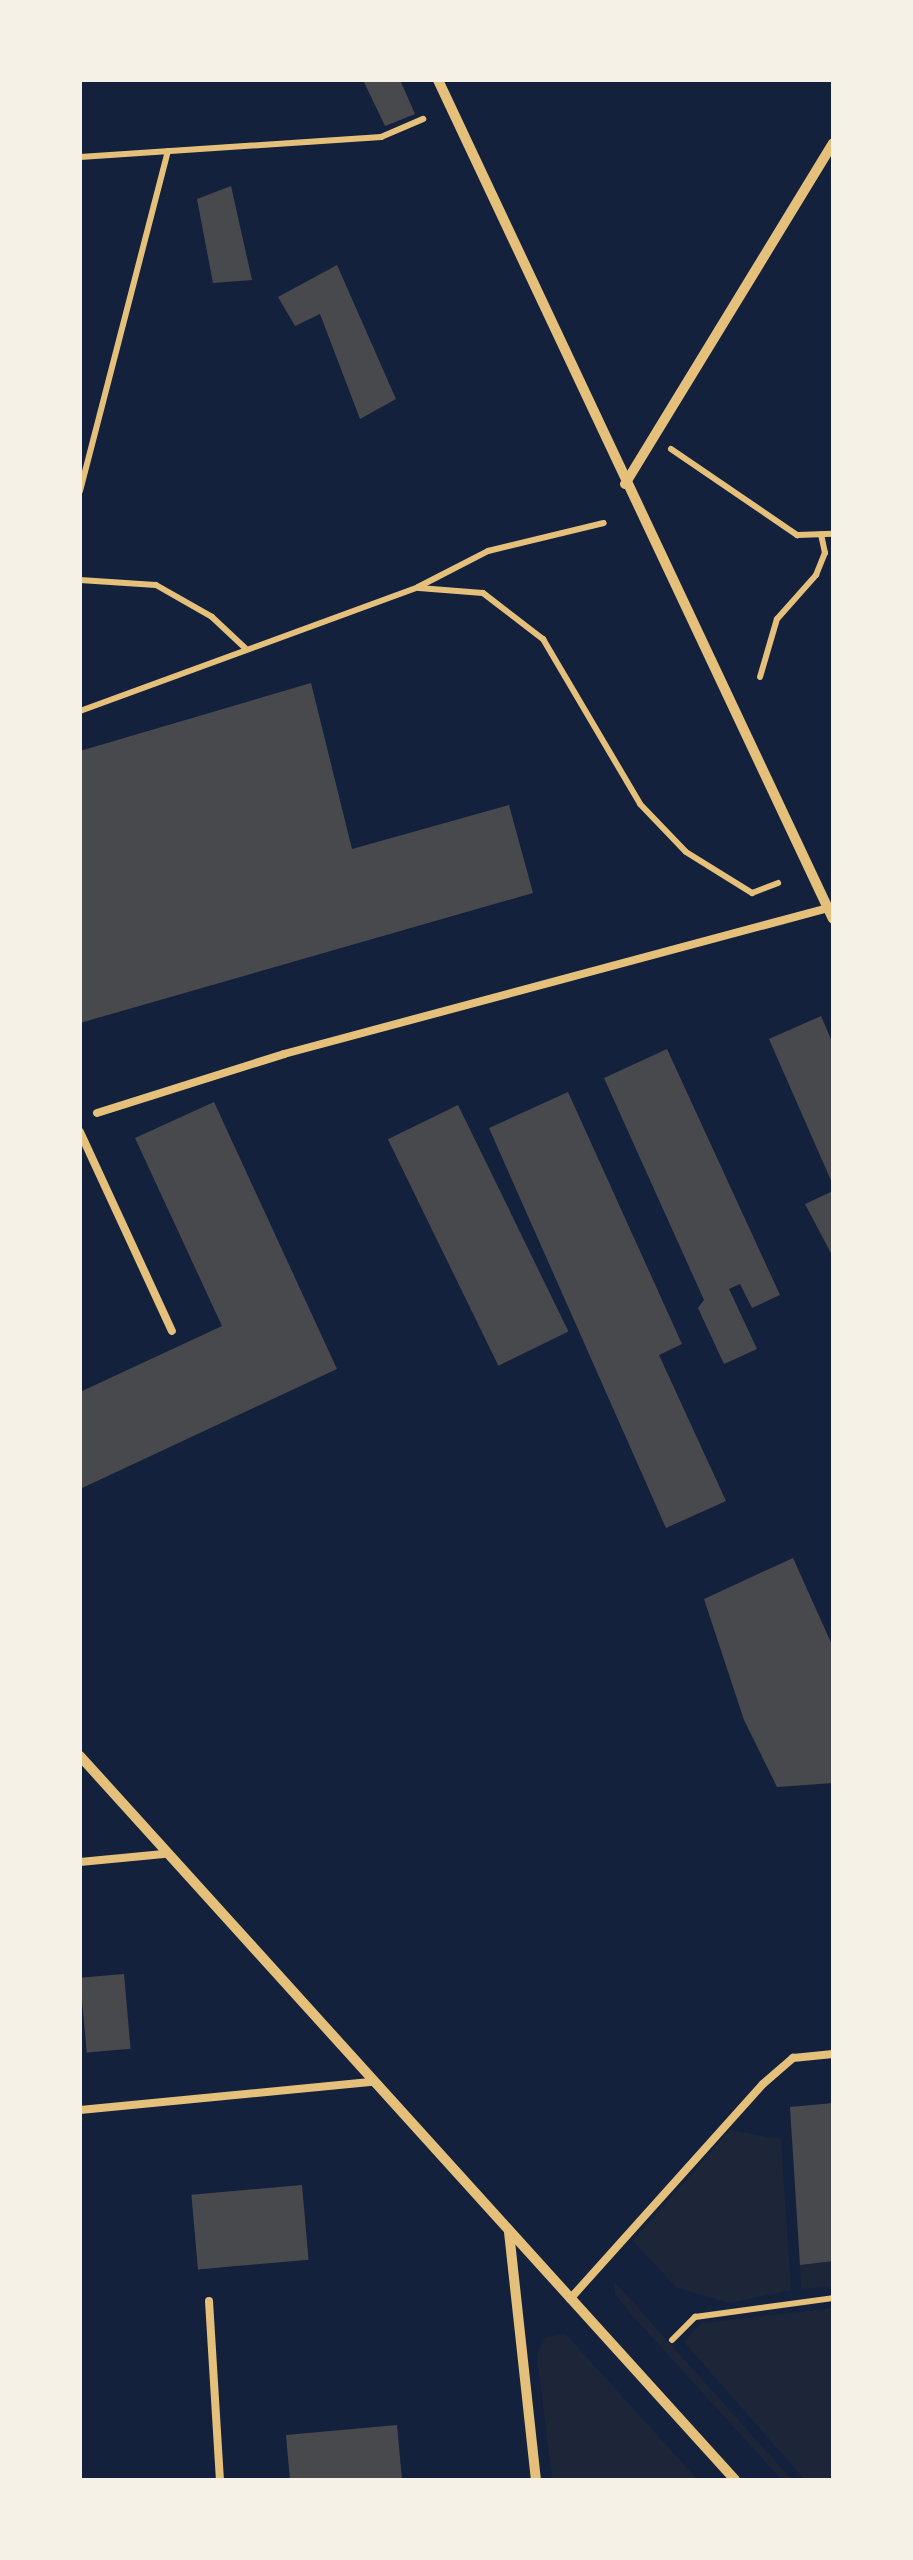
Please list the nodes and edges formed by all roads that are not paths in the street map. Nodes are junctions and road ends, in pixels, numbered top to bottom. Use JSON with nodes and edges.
{"nodes":[{"id":1,"x":438,"y":80,"type":"edge"},
{"id":2,"x":833,"y":143,"type":"edge"},
{"id":3,"x":625,"y":484,"type":"junction"},
{"id":4,"x":830,"y":914,"type":"edge"},
{"id":5,"x":97,"y":1113,"type":"dead end"},
{"id":6,"x":80,"y":1132,"type":"edge"},
{"id":7,"x":172,"y":1331,"type":"dead end"},
{"id":8,"x":80,"y":1756,"type":"edge"},
{"id":9,"x":164,"y":1854,"type":"junction"},
{"id":10,"x":80,"y":1862,"type":"edge"},
{"id":11,"x":833,"y":2054,"type":"edge"},
{"id":12,"x":373,"y":2082,"type":"junction"},
{"id":13,"x":80,"y":2110,"type":"edge"},
{"id":14,"x":509,"y":2231,"type":"junction"},
{"id":15,"x":570,"y":2299,"type":"junction"},
{"id":16,"x":208,"y":2301,"type":"dead end"},
{"id":17,"x":220,"y":2480,"type":"edge"},
{"id":18,"x":536,"y":2480,"type":"edge"},
{"id":19,"x":735,"y":2480,"type":"edge"}],
"edges":[{"from":1,"to":3,"type":"street"},
{"from":2,"to":3,"type":"street"},
{"from":3,"to":4,"type":"street"},
{"from":4,"to":5,"type":"lane"},
{"from":6,"to":7,"type":"lane"},
{"from":8,"to":9,"type":"street"},
{"from":9,"to":10,"type":"lane"},
{"from":9,"to":12,"type":"street"},
{"from":11,"to":15,"type":"lane"},
{"from":12,"to":13,"type":"lane"},
{"from":12,"to":14,"type":"street"},
{"from":14,"to":15,"type":"street"},
{"from":14,"to":18,"type":"street"},
{"from":15,"to":19,"type":"street"},
{"from":16,"to":17,"type":"lane"}]}
